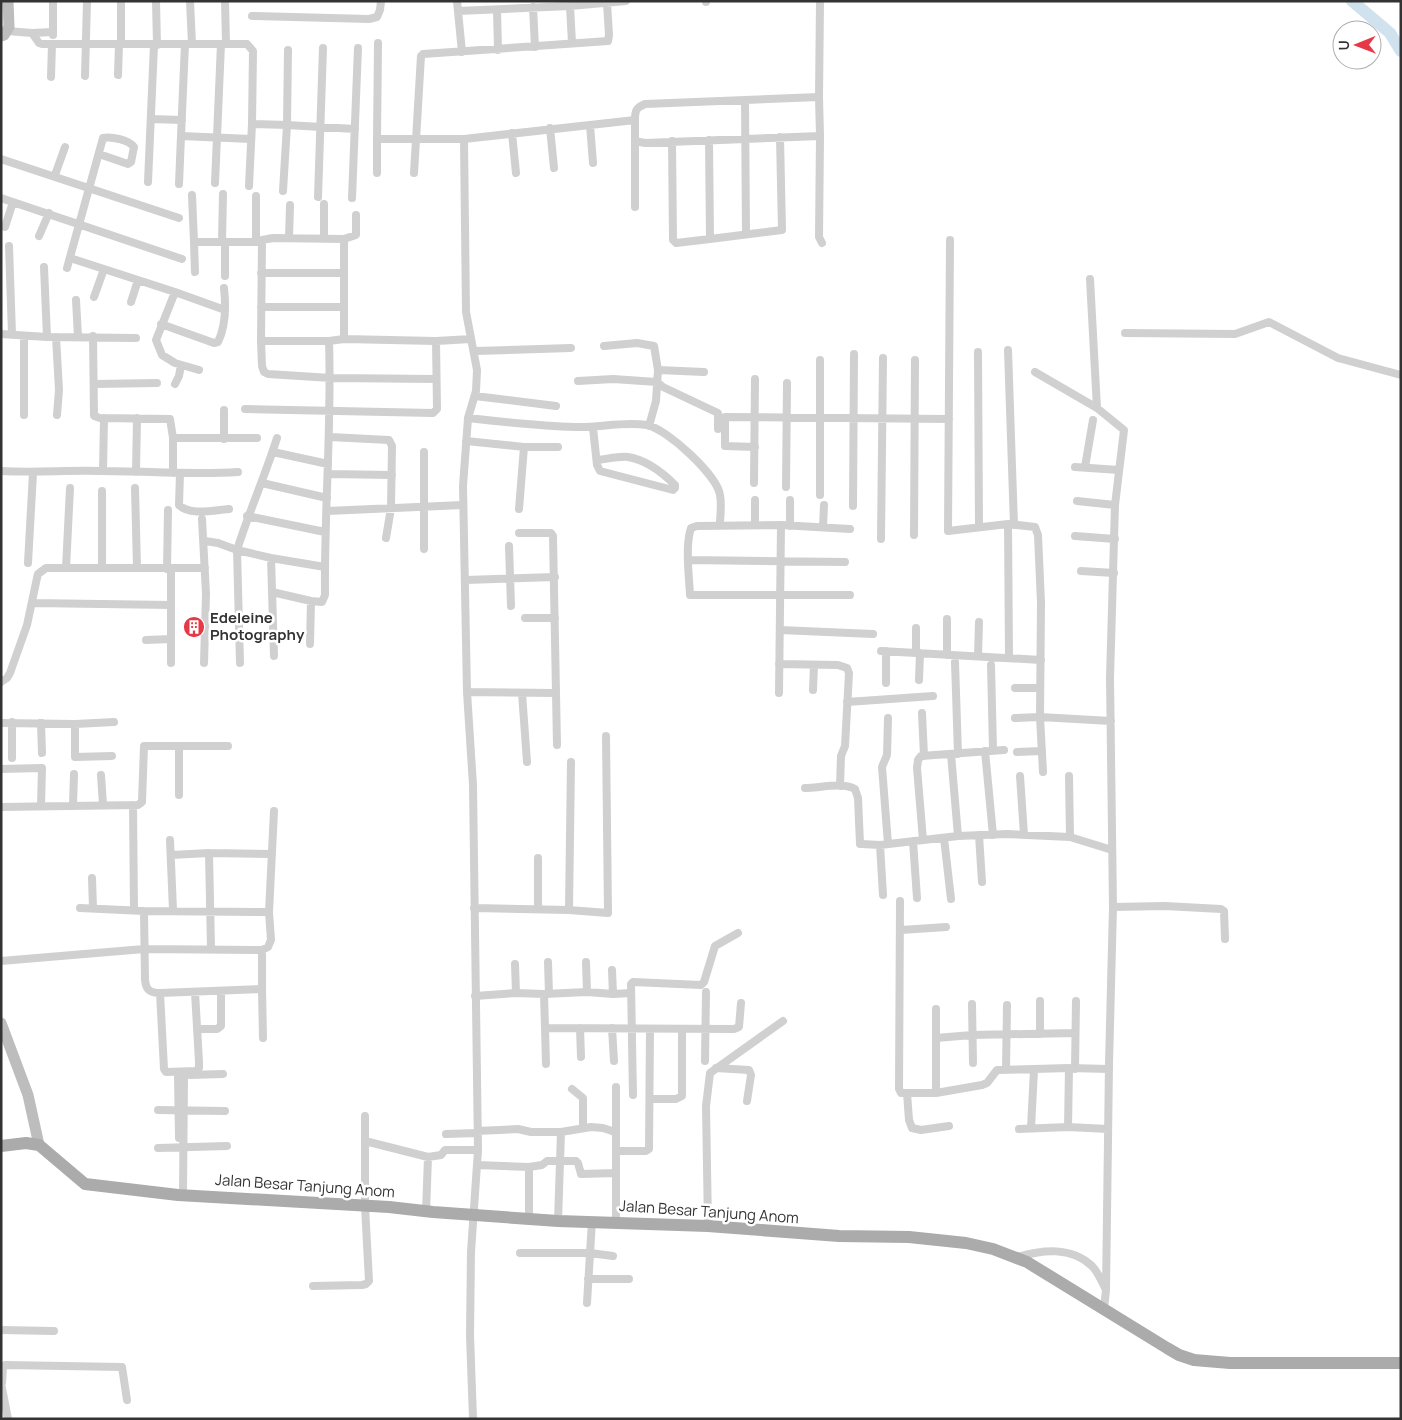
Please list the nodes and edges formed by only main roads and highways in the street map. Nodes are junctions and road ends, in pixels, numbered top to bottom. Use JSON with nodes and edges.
{"nodes":[{"id":1,"x":1,"y":1146,"type":"edge"},
{"id":2,"x":1401,"y":1363,"type":"edge"}],
"edges":[{"from":1,"to":2,"type":"main road","name":"Jalan Besar Tanjung Anom"}]}
